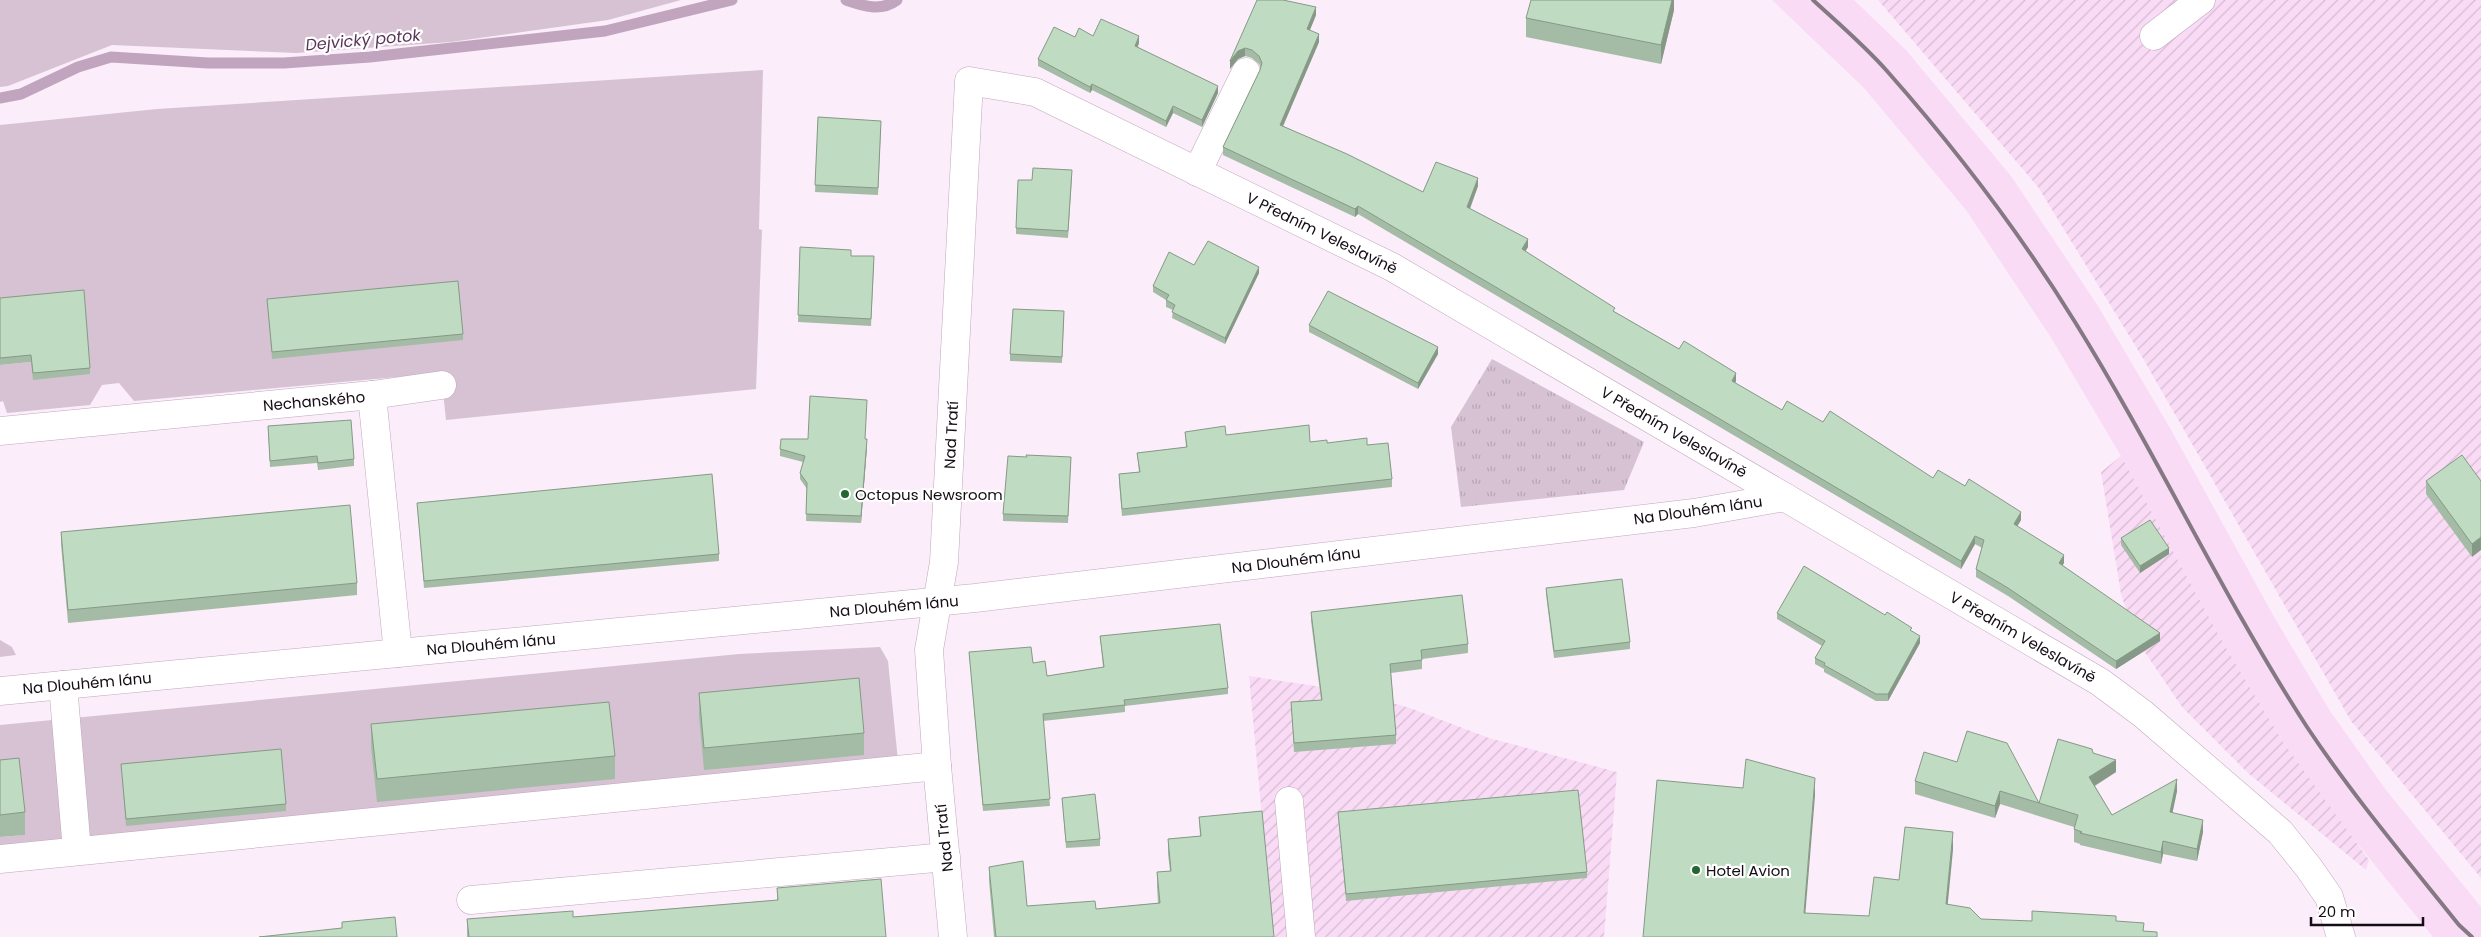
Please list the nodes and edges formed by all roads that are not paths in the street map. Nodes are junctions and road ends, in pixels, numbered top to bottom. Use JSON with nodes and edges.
{"nodes":[{"id":1,"x":2201,"y":0,"type":"edge"},
{"id":2,"x":2154,"y":36,"type":"dead end"},
{"id":3,"x":1246,"y":72,"type":"dead end"},
{"id":4,"x":969,"y":81,"type":"joint"},
{"id":5,"x":1197,"y":172,"type":"junction"},
{"id":6,"x":442,"y":385,"type":"dead end"},
{"id":7,"x":372,"y":395,"type":"junction"},
{"id":8,"x":0,"y":431,"type":"edge"},
{"id":9,"x":1785,"y":498,"type":"junction"},
{"id":10,"x":937,"y":601,"type":"junction"},
{"id":11,"x":398,"y":653,"type":"junction"},
{"id":12,"x":63,"y":685,"type":"junction"},
{"id":13,"x":0,"y":691,"type":"edge"},
{"id":14,"x":937,"y":766,"type":"junction"},
{"id":15,"x":1289,"y":801,"type":"dead end"},
{"id":16,"x":77,"y":851,"type":"junction"},
{"id":17,"x":946,"y":857,"type":"junction"},
{"id":18,"x":0,"y":859,"type":"edge"},
{"id":19,"x":471,"y":900,"type":"dead end"},
{"id":20,"x":953,"y":937,"type":"edge"},
{"id":21,"x":1301,"y":937,"type":"edge"},
{"id":22,"x":2341,"y":937,"type":"edge"}],
"edges":[{"from":1,"to":2,"type":"street"},
{"from":3,"to":5,"type":"street"},
{"from":4,"to":5,"type":"street","name":"V Předním Veleslavíně"},
{"from":4,"to":10,"type":"street","name":"Nad Tratí"},
{"from":5,"to":9,"type":"street","name":"V Předním Veleslavíně"},
{"from":6,"to":7,"type":"street"},
{"from":7,"to":8,"type":"street","name":"Nechanského"},
{"from":7,"to":11,"type":"street","name":"Nechanského"},
{"from":9,"to":10,"type":"street","name":"Na Dlouhém lánu"},
{"from":9,"to":22,"type":"street","name":"V Předním Veleslavíně"},
{"from":10,"to":11,"type":"street","name":"Na Dlouhém lánu"},
{"from":10,"to":14,"type":"street","name":"Nad Tratí"},
{"from":11,"to":12,"type":"street","name":"Na Dlouhém lánu"},
{"from":12,"to":13,"type":"street","name":"Na Dlouhém lánu"},
{"from":12,"to":16,"type":"street"},
{"from":14,"to":16,"type":"street"},
{"from":14,"to":17,"type":"street","name":"Nad Tratí"},
{"from":15,"to":21,"type":"street"},
{"from":16,"to":18,"type":"street"},
{"from":17,"to":19,"type":"street"},
{"from":17,"to":20,"type":"street","name":"Nad Tratí"}]}
